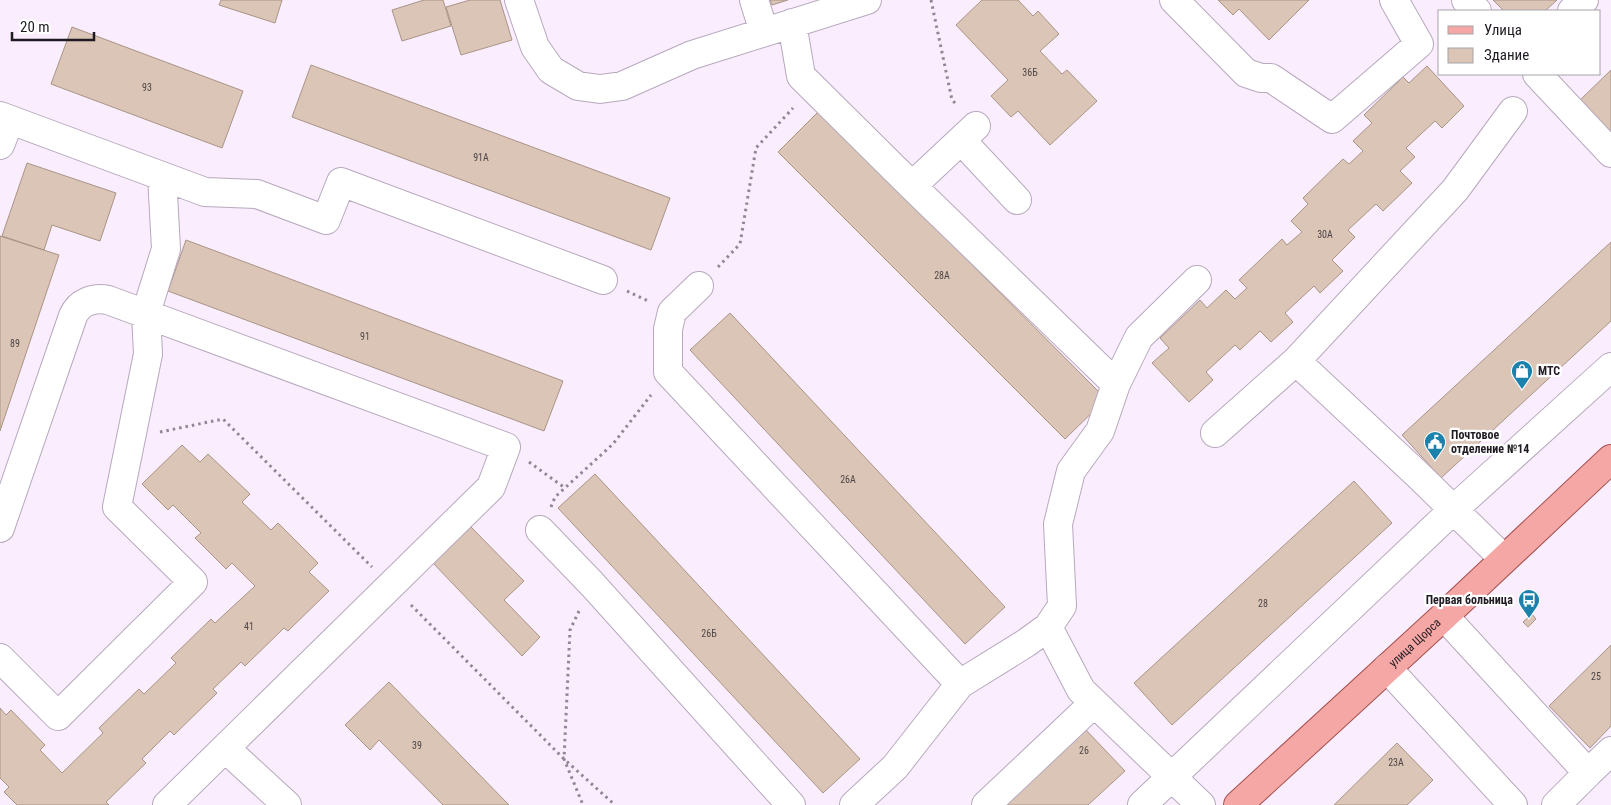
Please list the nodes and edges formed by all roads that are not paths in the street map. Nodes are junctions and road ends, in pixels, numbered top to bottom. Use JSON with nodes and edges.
{"nodes":[{"id":1,"x":519,"y":0,"type":"edge"},
{"id":2,"x":754,"y":0,"type":"edge"},
{"id":3,"x":867,"y":0,"type":"edge"},
{"id":4,"x":1174,"y":0,"type":"edge"},
{"id":5,"x":1394,"y":0,"type":"edge"},
{"id":6,"x":1466,"y":0,"type":"edge"},
{"id":7,"x":1584,"y":0,"type":"edge"},
{"id":8,"x":1476,"y":10,"type":"edge"},
{"id":9,"x":1573,"y":10,"type":"edge"},
{"id":10,"x":792,"y":24,"type":"junction"},
{"id":11,"x":764,"y":32,"type":"junction"},
{"id":12,"x":1538,"y":75,"type":"edge"},
{"id":13,"x":1513,"y":111,"type":"dead end"},
{"id":14,"x":5,"y":118,"type":"edge"},
{"id":15,"x":0,"y":145,"type":"edge"},
{"id":16,"x":1611,"y":154,"type":"edge"},
{"id":17,"x":162,"y":176,"type":"junction"},
{"id":18,"x":912,"y":186,"type":"junction"},
{"id":19,"x":1017,"y":200,"type":"dead end"},
{"id":20,"x":603,"y":280,"type":"road end"},
{"id":21,"x":1197,"y":280,"type":"dead end"},
{"id":22,"x":699,"y":286,"type":"road end"},
{"id":23,"x":146,"y":313,"type":"junction"},
{"id":24,"x":1296,"y":361,"type":"junction"},
{"id":25,"x":1611,"y":367,"type":"edge"},
{"id":26,"x":1116,"y":384,"type":"junction"},
{"id":27,"x":1215,"y":433,"type":"dead end"},
{"id":28,"x":1611,"y":459,"type":"edge"},
{"id":29,"x":1453,"y":510,"type":"junction"},
{"id":30,"x":0,"y":528,"type":"edge"},
{"id":31,"x":540,"y":530,"type":"road end"},
{"id":32,"x":1504,"y":560,"type":"junction"},
{"id":33,"x":1444,"y":616,"type":"junction"},
{"id":34,"x":1048,"y":627,"type":"junction"},
{"id":35,"x":0,"y":658,"type":"edge"},
{"id":36,"x":1387,"y":668,"type":"junction"},
{"id":37,"x":960,"y":684,"type":"junction"},
{"id":38,"x":1094,"y":703,"type":"junction"},
{"id":39,"x":225,"y":748,"type":"junction"},
{"id":40,"x":1611,"y":751,"type":"edge"},
{"id":41,"x":1588,"y":774,"type":"junction"},
{"id":42,"x":1172,"y":777,"type":"junction"},
{"id":43,"x":275,"y":801,"type":"edge"},
{"id":44,"x":167,"y":805,"type":"edge"},
{"id":45,"x":791,"y":805,"type":"edge"},
{"id":46,"x":854,"y":805,"type":"edge"},
{"id":47,"x":986,"y":805,"type":"edge"},
{"id":48,"x":1142,"y":805,"type":"edge"},
{"id":49,"x":1201,"y":805,"type":"edge"},
{"id":50,"x":1238,"y":805,"type":"edge"},
{"id":51,"x":1513,"y":805,"type":"edge"},
{"id":52,"x":1556,"y":805,"type":"edge"}],
"edges":[{"from":1,"to":11,"type":"lane"},
{"from":2,"to":11,"type":"lane"},
{"from":3,"to":10,"type":"lane"},
{"from":4,"to":5,"type":"lane"},
{"from":6,"to":8,"type":"lane"},
{"from":7,"to":9,"type":"lane"},
{"from":10,"to":11,"type":"lane"},
{"from":10,"to":18,"type":"lane"},
{"from":12,"to":16,"type":"lane"},
{"from":13,"to":24,"type":"lane"},
{"from":14,"to":15,"type":"lane"},
{"from":14,"to":17,"type":"lane"},
{"from":17,"to":20,"type":"lane"},
{"from":17,"to":23,"type":"lane"},
{"from":18,"to":19,"type":"lane"},
{"from":18,"to":26,"type":"lane"},
{"from":21,"to":26,"type":"lane"},
{"from":22,"to":37,"type":"lane"},
{"from":23,"to":30,"type":"lane"},
{"from":23,"to":35,"type":"lane"},
{"from":23,"to":39,"type":"lane"},
{"from":24,"to":27,"type":"lane"},
{"from":24,"to":29,"type":"lane"},
{"from":25,"to":29,"type":"lane"},
{"from":26,"to":34,"type":"lane"},
{"from":28,"to":32,"type":"main road","name":"улица Щорса"},
{"from":29,"to":32,"type":"lane"},
{"from":29,"to":42,"type":"lane"},
{"from":31,"to":45,"type":"lane"},
{"from":32,"to":33,"type":"main road","name":"улица Щорса"},
{"from":33,"to":36,"type":"main road","name":"улица Щорса"},
{"from":33,"to":41,"type":"lane"},
{"from":34,"to":37,"type":"lane"},
{"from":34,"to":38,"type":"lane"},
{"from":36,"to":50,"type":"main road","name":"улица Щорса"},
{"from":36,"to":51,"type":"lane"},
{"from":37,"to":46,"type":"lane"},
{"from":38,"to":42,"type":"lane"},
{"from":38,"to":47,"type":"lane"},
{"from":39,"to":43,"type":"lane"},
{"from":39,"to":44,"type":"lane"},
{"from":40,"to":41,"type":"lane"},
{"from":41,"to":52,"type":"lane"},
{"from":42,"to":48,"type":"lane"},
{"from":42,"to":49,"type":"lane"}]}
